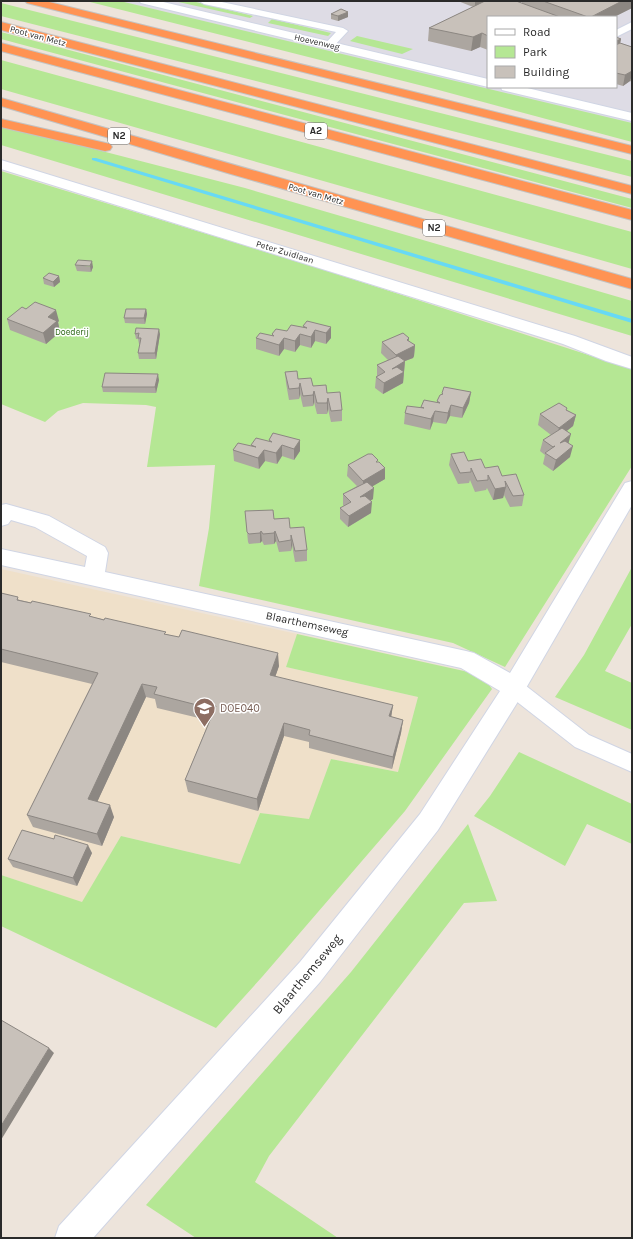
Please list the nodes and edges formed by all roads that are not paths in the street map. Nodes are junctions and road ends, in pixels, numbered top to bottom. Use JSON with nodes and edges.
{"nodes":[{"id":1,"x":31,"y":1,"type":"edge"},
{"id":2,"x":74,"y":1,"type":"edge"},
{"id":3,"x":145,"y":1,"type":"edge"},
{"id":4,"x":204,"y":1,"type":"edge"},
{"id":5,"x":632,"y":25,"type":"edge"},
{"id":6,"x":1,"y":26,"type":"edge"},
{"id":7,"x":136,"y":26,"type":"junction"},
{"id":8,"x":617,"y":33,"type":"edge"},
{"id":9,"x":329,"y":45,"type":"junction"},
{"id":10,"x":1,"y":47,"type":"edge"},
{"id":11,"x":487,"y":83,"type":"edge"},
{"id":12,"x":510,"y":88,"type":"edge"},
{"id":13,"x":1,"y":102,"type":"edge"},
{"id":14,"x":632,"y":117,"type":"edge"},
{"id":15,"x":1,"y":123,"type":"edge"},
{"id":16,"x":632,"y":150,"type":"edge"},
{"id":17,"x":1,"y":164,"type":"edge"},
{"id":18,"x":236,"y":171,"type":"junction"},
{"id":19,"x":632,"y":190,"type":"edge"},
{"id":20,"x":632,"y":215,"type":"edge"},
{"id":21,"x":632,"y":284,"type":"edge"},
{"id":22,"x":569,"y":340,"type":"junction"},
{"id":23,"x":632,"y":351,"type":"edge"},
{"id":24,"x":632,"y":363,"type":"edge"},
{"id":25,"x":632,"y":488,"type":"edge"},
{"id":26,"x":1,"y":519,"type":"edge"},
{"id":27,"x":1,"y":556,"type":"edge"},
{"id":28,"x":93,"y":577,"type":"junction"},
{"id":29,"x":514,"y":688,"type":"junction"},
{"id":30,"x":632,"y":763,"type":"edge"},
{"id":31,"x":71,"y":1238,"type":"edge"}],
"edges":[{"from":1,"to":7,"type":"highway"},
{"from":2,"to":7,"type":"highway"},
{"from":3,"to":9,"type":"street","name":"Hoevenweg"},
{"from":4,"to":9,"type":"lane"},
{"from":5,"to":8,"type":"lane"},
{"from":6,"to":19,"type":"highway","name":"Poot van Metz","number":"A2"},
{"from":7,"to":16,"type":"highway"},
{"from":9,"to":11,"type":"street","name":"Hoevenweg"},
{"from":10,"to":20,"type":"highway","name":"Poot van Metz","number":"A2"},
{"from":12,"to":14,"type":"street"},
{"from":13,"to":18,"type":"highway","name":"Poot van Metz","number":"N2"},
{"from":15,"to":18,"type":"highway","number":"N2"},
{"from":17,"to":22,"type":"street","name":"Peter Zuidlaan"},
{"from":18,"to":21,"type":"highway","name":"Poot van Metz","number":"N2"},
{"from":22,"to":23,"type":"street","name":"Peter Zuidlaan"},
{"from":22,"to":24,"type":"street","name":"Peter Zuidlaan"},
{"from":25,"to":29,"type":"street","name":"Blaarthemseweg"},
{"from":26,"to":28,"type":"street"},
{"from":27,"to":28,"type":"street","name":"Blaarthemseweg"},
{"from":28,"to":29,"type":"street","name":"Blaarthemseweg"},
{"from":29,"to":30,"type":"lane"},
{"from":29,"to":31,"type":"street","name":"Blaarthemseweg"}]}
